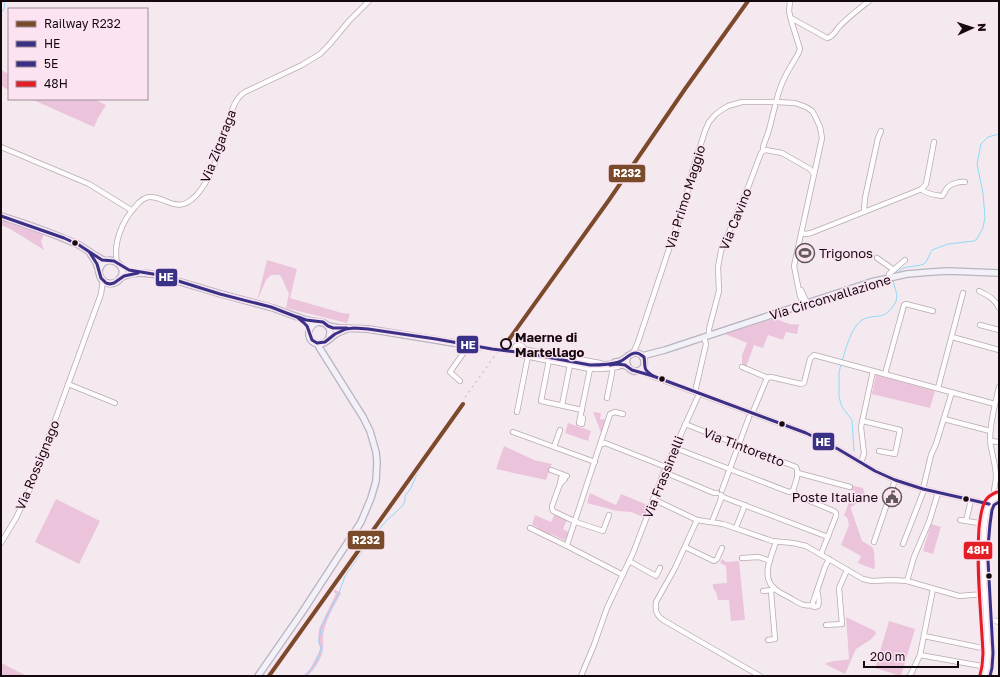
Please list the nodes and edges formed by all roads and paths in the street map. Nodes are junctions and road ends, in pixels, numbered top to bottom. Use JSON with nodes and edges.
{"nodes":[{"id":1,"x":369,"y":1,"type":"edge"},
{"id":2,"x":790,"y":1,"type":"edge"},
{"id":3,"x":869,"y":1,"type":"edge"},
{"id":4,"x":791,"y":18,"type":"junction"},
{"id":5,"x":776,"y":104,"type":"junction"},
{"id":6,"x":881,"y":131,"type":"dead end"},
{"id":7,"x":934,"y":142,"type":"dead end"},
{"id":8,"x":1,"y":147,"type":"edge"},
{"id":9,"x":763,"y":151,"type":"junction"},
{"id":10,"x":817,"y":162,"type":"junction"},
{"id":11,"x":805,"y":166,"type":"junction"},
{"id":12,"x":814,"y":174,"type":"junction"},
{"id":13,"x":965,"y":182,"type":"dead end"},
{"id":14,"x":921,"y":189,"type":"junction"},
{"id":15,"x":132,"y":210,"type":"junction"},
{"id":16,"x":864,"y":211,"type":"junction"},
{"id":17,"x":1,"y":216,"type":"edge"},
{"id":18,"x":802,"y":227,"type":"junction"},
{"id":19,"x":817,"y":230,"type":"junction"},
{"id":20,"x":801,"y":233,"type":"junction"},
{"id":21,"x":117,"y":248,"type":"junction"},
{"id":22,"x":90,"y":253,"type":"junction"},
{"id":23,"x":877,"y":258,"type":"dead end"},
{"id":24,"x":904,"y":260,"type":"dead end"},
{"id":25,"x":107,"y":261,"type":"junction"},
{"id":26,"x":119,"y":264,"type":"junction"},
{"id":27,"x":894,"y":270,"type":"junction"},
{"id":28,"x":99,"y":271,"type":"junction"},
{"id":29,"x":140,"y":273,"type":"junction"},
{"id":30,"x":999,"y":273,"type":"edge"},
{"id":31,"x":120,"y":278,"type":"junction"},
{"id":32,"x":890,"y":278,"type":"junction"},
{"id":33,"x":103,"y":280,"type":"junction"},
{"id":34,"x":112,"y":283,"type":"junction"},
{"id":35,"x":799,"y":287,"type":"junction"},
{"id":36,"x":979,"y":291,"type":"dead end"},
{"id":37,"x":963,"y":293,"type":"dead end"},
{"id":38,"x":101,"y":294,"type":"junction"},
{"id":39,"x":800,"y":296,"type":"junction"},
{"id":40,"x":806,"y":303,"type":"junction"},
{"id":41,"x":798,"y":306,"type":"junction"},
{"id":42,"x":999,"y":308,"type":"edge"},
{"id":43,"x":933,"y":311,"type":"dead end"},
{"id":44,"x":292,"y":315,"type":"junction"},
{"id":45,"x":318,"y":322,"type":"junction"},
{"id":46,"x":980,"y":325,"type":"dead end"},
{"id":47,"x":328,"y":326,"type":"junction"},
{"id":48,"x":349,"y":328,"type":"junction"},
{"id":49,"x":999,"y":330,"type":"edge"},
{"id":50,"x":309,"y":331,"type":"junction"},
{"id":51,"x":707,"y":336,"type":"junction"},
{"id":52,"x":952,"y":337,"type":"junction"},
{"id":53,"x":327,"y":341,"type":"junction"},
{"id":54,"x":638,"y":342,"type":"junction"},
{"id":55,"x":318,"y":344,"type":"junction"},
{"id":56,"x":478,"y":347,"type":"tunnel mouth"},
{"id":57,"x":467,"y":348,"type":"dead end"},
{"id":58,"x":665,"y":350,"type":"junction"},
{"id":59,"x":999,"y":350,"type":"edge"},
{"id":60,"x":524,"y":353,"type":"junction"},
{"id":61,"x":641,"y":354,"type":"junction"},
{"id":62,"x":630,"y":355,"type":"junction"},
{"id":63,"x":325,"y":356,"type":"junction"},
{"id":64,"x":549,"y":360,"type":"junction"},
{"id":65,"x":570,"y":364,"type":"junction"},
{"id":66,"x":604,"y":365,"type":"junction"},
{"id":67,"x":644,"y":365,"type":"junction"},
{"id":68,"x":612,"y":367,"type":"junction"},
{"id":69,"x":628,"y":367,"type":"junction"},
{"id":70,"x":742,"y":367,"type":"dead end"},
{"id":71,"x":590,"y":369,"type":"junction"},
{"id":72,"x":638,"y":371,"type":"junction"},
{"id":73,"x":874,"y":371,"type":"junction"},
{"id":74,"x":885,"y":374,"type":"junction"},
{"id":75,"x":653,"y":376,"type":"junction"},
{"id":76,"x":768,"y":378,"type":"junction"},
{"id":77,"x":460,"y":381,"type":"dead end"},
{"id":78,"x":68,"y":384,"type":"junction"},
{"id":79,"x":999,"y":387,"type":"edge"},
{"id":80,"x":938,"y":388,"type":"junction"},
{"id":81,"x":952,"y":392,"type":"junction"},
{"id":82,"x":697,"y":393,"type":"junction"},
{"id":83,"x":998,"y":393,"type":"edge"},
{"id":84,"x":608,"y":398,"type":"dead end"},
{"id":85,"x":115,"y":403,"type":"dead end"},
{"id":86,"x":995,"y":404,"type":"junction"},
{"id":87,"x":562,"y":405,"type":"junction"},
{"id":88,"x":582,"y":410,"type":"junction"},
{"id":89,"x":517,"y":412,"type":"dead end"},
{"id":90,"x":623,"y":414,"type":"dead end"},
{"id":91,"x":751,"y":414,"type":"junction"},
{"id":92,"x":580,"y":417,"type":"dead end"},
{"id":93,"x":944,"y":419,"type":"junction"},
{"id":94,"x":863,"y":420,"type":"junction"},
{"id":95,"x":686,"y":424,"type":"junction"},
{"id":96,"x":560,"y":430,"type":"dead end"},
{"id":97,"x":990,"y":431,"type":"junction"},
{"id":98,"x":513,"y":432,"type":"dead end"},
{"id":99,"x":990,"y":441,"type":"junction"},
{"id":100,"x":999,"y":442,"type":"edge"},
{"id":101,"x":601,"y":444,"type":"junction"},
{"id":102,"x":739,"y":446,"type":"junction"},
{"id":103,"x":554,"y":447,"type":"junction"},
{"id":104,"x":675,"y":448,"type":"junction"},
{"id":105,"x":879,"y":451,"type":"dead end"},
{"id":106,"x":595,"y":462,"type":"junction"},
{"id":107,"x":861,"y":462,"type":"junction"},
{"id":108,"x":551,"y":470,"type":"dead end"},
{"id":109,"x":665,"y":470,"type":"junction"},
{"id":110,"x":730,"y":470,"type":"junction"},
{"id":111,"x":798,"y":473,"type":"junction"},
{"id":112,"x":895,"y":480,"type":"junction"},
{"id":113,"x":850,"y":487,"type":"dead end"},
{"id":114,"x":923,"y":490,"type":"junction"},
{"id":115,"x":793,"y":491,"type":"junction"},
{"id":116,"x":720,"y":492,"type":"junction"},
{"id":117,"x":938,"y":493,"type":"junction"},
{"id":118,"x":997,"y":497,"type":"edge"},
{"id":119,"x":653,"y":499,"type":"junction"},
{"id":120,"x":971,"y":500,"type":"junction"},
{"id":121,"x":989,"y":504,"type":"junction"},
{"id":122,"x":744,"y":505,"type":"junction"},
{"id":123,"x":609,"y":515,"type":"dead end"},
{"id":124,"x":713,"y":519,"type":"dead end"},
{"id":125,"x":697,"y":520,"type":"junction"},
{"id":126,"x":960,"y":520,"type":"dead end"},
{"id":127,"x":575,"y":521,"type":"junction"},
{"id":128,"x":966,"y":521,"type":"junction"},
{"id":129,"x":985,"y":524,"type":"junction"},
{"id":130,"x":737,"y":525,"type":"dead end"},
{"id":131,"x":530,"y":528,"type":"dead end"},
{"id":132,"x":828,"y":537,"type":"junction"},
{"id":133,"x":776,"y":542,"type":"junction"},
{"id":134,"x":874,"y":542,"type":"dead end"},
{"id":135,"x":1,"y":543,"type":"edge"},
{"id":136,"x":903,"y":544,"type":"dead end"},
{"id":137,"x":567,"y":546,"type":"junction"},
{"id":138,"x":685,"y":547,"type":"junction"},
{"id":139,"x":722,"y":548,"type":"dead end"},
{"id":140,"x":821,"y":554,"type":"junction"},
{"id":141,"x":742,"y":558,"type":"dead end"},
{"id":142,"x":829,"y":559,"type":"junction"},
{"id":143,"x":629,"y":561,"type":"junction"},
{"id":144,"x":770,"y":561,"type":"junction"},
{"id":145,"x":660,"y":568,"type":"dead end"},
{"id":146,"x":847,"y":570,"type":"junction"},
{"id":147,"x":623,"y":575,"type":"junction"},
{"id":148,"x":907,"y":581,"type":"junction"},
{"id":149,"x":773,"y":589,"type":"junction"},
{"id":150,"x":933,"y":589,"type":"junction"},
{"id":151,"x":763,"y":590,"type":"dead end"},
{"id":152,"x":817,"y":590,"type":"junction"},
{"id":153,"x":984,"y":594,"type":"junction"},
{"id":154,"x":812,"y":605,"type":"junction"},
{"id":155,"x":986,"y":618,"type":"junction"},
{"id":156,"x":999,"y":622,"type":"edge"},
{"id":157,"x":826,"y":625,"type":"dead end"},
{"id":158,"x":924,"y":636,"type":"junction"},
{"id":159,"x":768,"y":640,"type":"dead end"},
{"id":160,"x":987,"y":649,"type":"junction"},
{"id":161,"x":920,"y":655,"type":"junction"},
{"id":162,"x":987,"y":667,"type":"junction"},
{"id":163,"x":258,"y":676,"type":"edge"},
{"id":164,"x":581,"y":676,"type":"edge"},
{"id":165,"x":760,"y":676,"type":"edge"},
{"id":166,"x":910,"y":676,"type":"edge"},
{"id":167,"x":985,"y":676,"type":"edge"}],
"edges":[{"from":1,"to":15,"type":"street","name":"Via Zigaraga"},
{"from":2,"to":4,"type":"street","name":"Via Cavino"},
{"from":3,"to":4,"type":"street"},
{"from":4,"to":5,"type":"street","name":"Via Cavino"},
{"from":5,"to":9,"type":"street","name":"Via Cavino"},
{"from":5,"to":10,"type":"street","name":"Via Primo Maggio"},
{"from":5,"to":54,"type":"street","name":"Via Primo Maggio"},
{"from":6,"to":16,"type":"street"},
{"from":7,"to":14,"type":"street"},
{"from":8,"to":15,"type":"street"},
{"from":9,"to":11,"type":"street"},
{"from":9,"to":51,"type":"street","name":"Via Cavino"},
{"from":10,"to":11,"type":"street"},
{"from":10,"to":12,"type":"street","name":"Via Primo Maggio"},
{"from":11,"to":12,"type":"street"},
{"from":12,"to":18,"type":"street","name":"Via Primo Maggio"},
{"from":13,"to":14,"type":"street"},
{"from":14,"to":16,"type":"street"},
{"from":15,"to":21,"type":"street","name":"Via Zigaraga"},
{"from":16,"to":19,"type":"street"},
{"from":17,"to":22,"type":"main road"},
{"from":18,"to":19,"type":"street"},
{"from":18,"to":20,"type":"street","name":"Via Primo Maggio"},
{"from":19,"to":20,"type":"street"},
{"from":20,"to":35,"type":"street","name":"Via Primo Maggio"},
{"from":21,"to":25,"type":"street","name":"Via Zigaraga"},
{"from":21,"to":26,"type":"street","name":"Via Zigaraga"},
{"from":22,"to":25,"type":"main road"},
{"from":22,"to":28,"type":"main road"},
{"from":23,"to":27,"type":"street"},
{"from":24,"to":27,"type":"street"},
{"from":25,"to":26,"type":"main road"},
{"from":25,"to":28,"type":"main road"},
{"from":26,"to":29,"type":"main road"},
{"from":26,"to":31,"type":"main road"},
{"from":27,"to":32,"type":"street"},
{"from":28,"to":33,"type":"main road"},
{"from":29,"to":31,"type":"main road"},
{"from":29,"to":44,"type":"main road"},
{"from":30,"to":32,"type":"main road","name":"Via Circonvallazione"},
{"from":31,"to":34,"type":"main road"},
{"from":32,"to":40,"type":"main road","name":"Via Circonvallazione"},
{"from":33,"to":34,"type":"main road"},
{"from":33,"to":38,"type":"street","name":"Via Rossignago"},
{"from":34,"to":38,"type":"street","name":"Via Rossignago"},
{"from":35,"to":39,"type":"street"},
{"from":35,"to":40,"type":"street"},
{"from":36,"to":42,"type":"street"},
{"from":37,"to":52,"type":"street"},
{"from":38,"to":78,"type":"street","name":"Via Rossignago"},
{"from":39,"to":40,"type":"street"},
{"from":39,"to":41,"type":"street"},
{"from":40,"to":41,"type":"main road","name":"Via Circonvallazione"},
{"from":41,"to":51,"type":"main road","name":"Via Circonvallazione"},
{"from":43,"to":74,"type":"street"},
{"from":44,"to":45,"type":"main road"},
{"from":44,"to":50,"type":"main road"},
{"from":45,"to":47,"type":"main road"},
{"from":45,"to":50,"type":"main road"},
{"from":46,"to":49,"type":"street"},
{"from":47,"to":48,"type":"main road"},
{"from":47,"to":53,"type":"main road"},
{"from":48,"to":53,"type":"main road"},
{"from":48,"to":56,"type":"main road"},
{"from":50,"to":55,"type":"main road"},
{"from":51,"to":58,"type":"main road","name":"Via Circonvallazione"},
{"from":51,"to":82,"type":"street","name":"Via Cavino"},
{"from":52,"to":59,"type":"street"},
{"from":52,"to":80,"type":"street"},
{"from":53,"to":55,"type":"main road"},
{"from":53,"to":63,"type":"main road"},
{"from":54,"to":61,"type":"street","name":"Via Primo Maggio"},
{"from":54,"to":62,"type":"street","name":"Via Primo Maggio"},
{"from":55,"to":63,"type":"main road"},
{"from":57,"to":77,"type":"street"},
{"from":58,"to":61,"type":"main road","name":"Via Circonvallazione"},
{"from":58,"to":67,"type":"main road","name":"Via Circonvallazione"},
{"from":60,"to":64,"type":"street"},
{"from":60,"to":66,"type":"main road"},
{"from":60,"to":89,"type":"street"},
{"from":61,"to":62,"type":"main road"},
{"from":61,"to":67,"type":"main road"},
{"from":62,"to":66,"type":"main road"},
{"from":62,"to":69,"type":"main road"},
{"from":63,"to":163,"type":"main road"},
{"from":64,"to":65,"type":"street"},
{"from":64,"to":87,"type":"street"},
{"from":65,"to":71,"type":"street"},
{"from":65,"to":87,"type":"street"},
{"from":66,"to":69,"type":"main road"},
{"from":67,"to":72,"type":"main road"},
{"from":67,"to":75,"type":"street"},
{"from":68,"to":69,"type":"street"},
{"from":68,"to":71,"type":"street"},
{"from":68,"to":84,"type":"street"},
{"from":69,"to":72,"type":"main road"},
{"from":70,"to":76,"type":"street"},
{"from":71,"to":88,"type":"street"},
{"from":72,"to":75,"type":"street"},
{"from":73,"to":74,"type":"street"},
{"from":73,"to":76,"type":"street"},
{"from":73,"to":94,"type":"street"},
{"from":74,"to":80,"type":"street"},
{"from":75,"to":82,"type":"street"},
{"from":76,"to":91,"type":"street"},
{"from":78,"to":85,"type":"street"},
{"from":78,"to":135,"type":"street","name":"Via Rossignago"},
{"from":79,"to":83,"type":"street"},
{"from":80,"to":81,"type":"street"},
{"from":81,"to":86,"type":"street"},
{"from":81,"to":93,"type":"street"},
{"from":82,"to":91,"type":"street"},
{"from":82,"to":95,"type":"street","name":"Via Frassinelli"},
{"from":83,"to":86,"type":"street"},
{"from":86,"to":97,"type":"street"},
{"from":87,"to":88,"type":"street"},
{"from":88,"to":92,"type":"street"},
{"from":90,"to":101,"type":"street"},
{"from":91,"to":102,"type":"street"},
{"from":91,"to":107,"type":"street"},
{"from":93,"to":97,"type":"street"},
{"from":93,"to":114,"type":"street"},
{"from":94,"to":105,"type":"street"},
{"from":94,"to":107,"type":"street"},
{"from":95,"to":102,"type":"street","name":"Via Tintoretto"},
{"from":95,"to":104,"type":"street","name":"Via Frassinelli"},
{"from":96,"to":103,"type":"street"},
{"from":97,"to":99,"type":"street"},
{"from":98,"to":103,"type":"street"},
{"from":99,"to":100,"type":"street"},
{"from":99,"to":118,"type":"street"},
{"from":101,"to":106,"type":"street"},
{"from":101,"to":109,"type":"street"},
{"from":102,"to":110,"type":"street"},
{"from":102,"to":111,"type":"street","name":"Via Tintoretto"},
{"from":103,"to":106,"type":"street"},
{"from":104,"to":109,"type":"street","name":"Via Frassinelli"},
{"from":104,"to":110,"type":"street"},
{"from":106,"to":127,"type":"street"},
{"from":107,"to":112,"type":"street"},
{"from":108,"to":127,"type":"street"},
{"from":109,"to":116,"type":"street"},
{"from":109,"to":119,"type":"street","name":"Via Frassinelli"},
{"from":110,"to":115,"type":"street"},
{"from":110,"to":116,"type":"street"},
{"from":111,"to":113,"type":"street","name":"Via Tintoretto"},
{"from":111,"to":115,"type":"street","name":"Via Tintoretto"},
{"from":112,"to":114,"type":"street"},
{"from":112,"to":134,"type":"street"},
{"from":114,"to":117,"type":"street"},
{"from":114,"to":136,"type":"street"},
{"from":115,"to":132,"type":"street"},
{"from":116,"to":122,"type":"street"},
{"from":116,"to":124,"type":"street"},
{"from":117,"to":120,"type":"street"},
{"from":117,"to":148,"type":"street"},
{"from":118,"to":121,"type":"street"},
{"from":119,"to":125,"type":"street"},
{"from":119,"to":143,"type":"street","name":"Via Frassinelli"},
{"from":120,"to":121,"type":"street"},
{"from":120,"to":128,"type":"street"},
{"from":121,"to":129,"type":"street"},
{"from":122,"to":130,"type":"street"},
{"from":122,"to":132,"type":"street"},
{"from":123,"to":127,"type":"street"},
{"from":125,"to":133,"type":"street"},
{"from":125,"to":138,"type":"street"},
{"from":126,"to":128,"type":"street"},
{"from":127,"to":137,"type":"street"},
{"from":128,"to":129,"type":"street"},
{"from":129,"to":153,"type":"street"},
{"from":131,"to":137,"type":"street"},
{"from":132,"to":140,"type":"street"},
{"from":133,"to":140,"type":"street"},
{"from":133,"to":144,"type":"street"},
{"from":137,"to":147,"type":"street"},
{"from":138,"to":139,"type":"street"},
{"from":138,"to":165,"type":"street"},
{"from":140,"to":142,"type":"street"},
{"from":141,"to":144,"type":"street"},
{"from":142,"to":146,"type":"street"},
{"from":142,"to":152,"type":"street"},
{"from":143,"to":145,"type":"street"},
{"from":143,"to":147,"type":"street","name":"Via Frassinelli"},
{"from":144,"to":149,"type":"street"},
{"from":146,"to":148,"type":"street"},
{"from":146,"to":157,"type":"street"},
{"from":147,"to":164,"type":"street","name":"Via Frassinelli"},
{"from":148,"to":150,"type":"street"},
{"from":149,"to":151,"type":"street"},
{"from":149,"to":154,"type":"street"},
{"from":149,"to":159,"type":"street"},
{"from":150,"to":153,"type":"street"},
{"from":150,"to":158,"type":"street"},
{"from":152,"to":154,"type":"street"},
{"from":152,"to":154,"type":"street"},
{"from":153,"to":155,"type":"street"},
{"from":155,"to":156,"type":"street"},
{"from":155,"to":160,"type":"street"},
{"from":158,"to":160,"type":"street"},
{"from":158,"to":161,"type":"street"},
{"from":160,"to":162,"type":"street"},
{"from":161,"to":162,"type":"street"},
{"from":161,"to":166,"type":"street"},
{"from":162,"to":167,"type":"street"}]}
